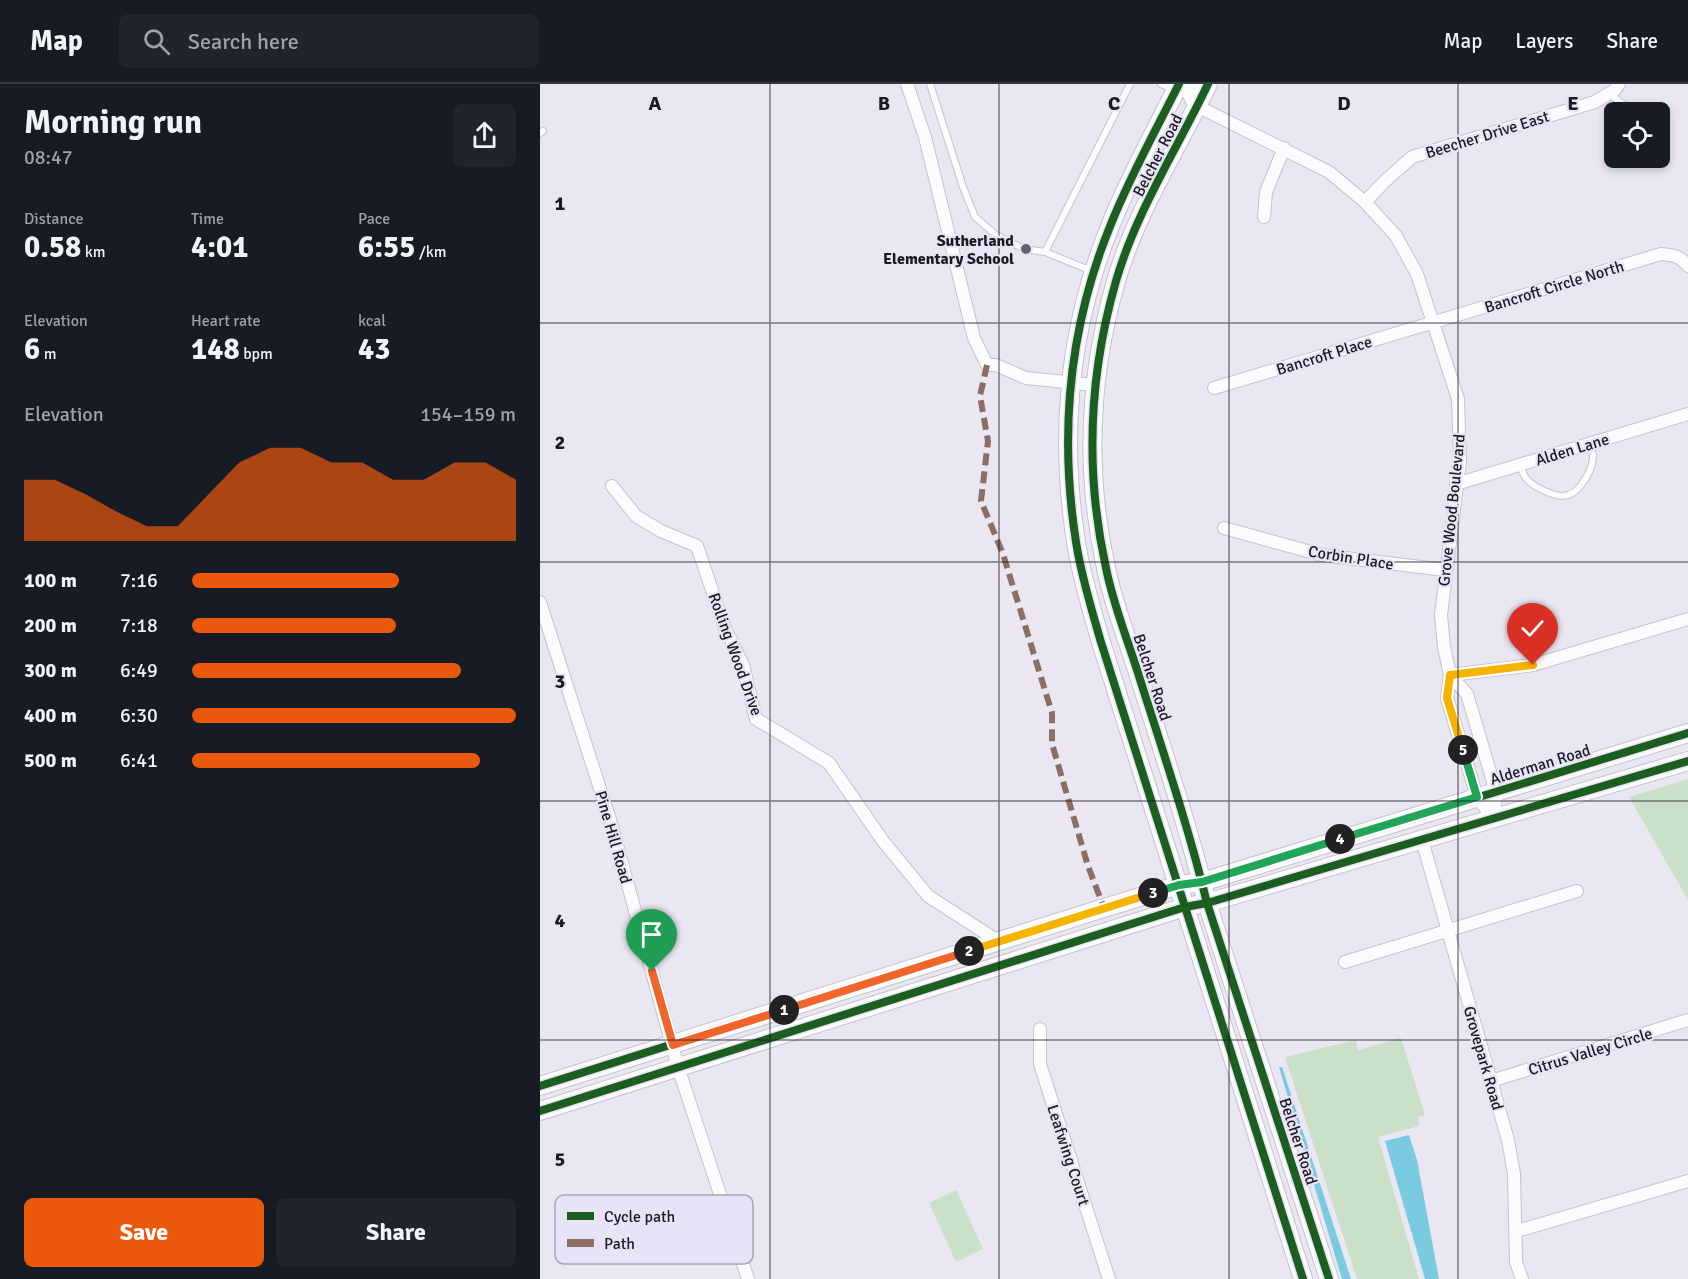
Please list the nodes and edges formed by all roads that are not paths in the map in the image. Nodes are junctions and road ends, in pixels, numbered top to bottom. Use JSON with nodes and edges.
{"nodes":[{"id":1,"x":908,"y":84,"type":"edge"},
{"id":2,"x":930,"y":84,"type":"edge"},
{"id":3,"x":1130,"y":84,"type":"edge"},
{"id":4,"x":1208,"y":84,"type":"edge"},
{"id":5,"x":1619,"y":84,"type":"edge"},
{"id":6,"x":1177,"y":86,"type":"edge"},
{"id":7,"x":1609,"y":94,"type":"junction"},
{"id":8,"x":1620,"y":102,"type":"edge"},
{"id":9,"x":1197,"y":106,"type":"junction"},
{"id":10,"x":1284,"y":148,"type":"junction"},
{"id":11,"x":1365,"y":202,"type":"junction"},
{"id":12,"x":1264,"y":217,"type":"dead end"},
{"id":13,"x":1045,"y":252,"type":"junction"},
{"id":14,"x":1688,"y":266,"type":"edge"},
{"id":15,"x":1093,"y":271,"type":"junction"},
{"id":16,"x":1116,"y":279,"type":"junction"},
{"id":17,"x":1434,"y":322,"type":"junction"},
{"id":18,"x":1070,"y":382,"type":"junction"},
{"id":19,"x":1095,"y":385,"type":"junction"},
{"id":20,"x":1215,"y":388,"type":"dead end"},
{"id":21,"x":1688,"y":414,"type":"edge"},
{"id":22,"x":1591,"y":443,"type":"junction"},
{"id":23,"x":1520,"y":464,"type":"junction"},
{"id":24,"x":1456,"y":484,"type":"junction"},
{"id":25,"x":612,"y":486,"type":"dead end"},
{"id":26,"x":1224,"y":528,"type":"dead end"},
{"id":27,"x":1445,"y":570,"type":"junction"},
{"id":28,"x":540,"y":602,"type":"edge"},
{"id":29,"x":1688,"y":619,"type":"edge"},
{"id":30,"x":1450,"y":675,"type":"junction"},
{"id":31,"x":1688,"y":734,"type":"edge"},
{"id":32,"x":1688,"y":761,"type":"edge"},
{"id":33,"x":1496,"y":792,"type":"junction"},
{"id":34,"x":1477,"y":797,"type":"junction"},
{"id":35,"x":1494,"y":819,"type":"junction"},
{"id":36,"x":1422,"y":840,"type":"junction"},
{"id":37,"x":1202,"y":882,"type":"junction"},
{"id":38,"x":1179,"y":885,"type":"junction"},
{"id":39,"x":1577,"y":891,"type":"dead end"},
{"id":40,"x":1208,"y":903,"type":"junction"},
{"id":41,"x":1185,"y":907,"type":"junction"},
{"id":42,"x":1448,"y":932,"type":"junction"},
{"id":43,"x":998,"y":941,"type":"junction"},
{"id":44,"x":1345,"y":962,"type":"dead end"},
{"id":45,"x":1688,"y":1020,"type":"edge"},
{"id":46,"x":1040,"y":1029,"type":"dead end"},
{"id":47,"x":673,"y":1045,"type":"junction"},
{"id":48,"x":678,"y":1067,"type":"junction"},
{"id":49,"x":1491,"y":1081,"type":"junction"},
{"id":50,"x":540,"y":1086,"type":"edge"},
{"id":51,"x":540,"y":1111,"type":"edge"},
{"id":52,"x":1688,"y":1181,"type":"edge"},
{"id":53,"x":720,"y":1195,"type":"edge"},
{"id":54,"x":1517,"y":1231,"type":"junction"},
{"id":55,"x":743,"y":1264,"type":"edge"},
{"id":56,"x":748,"y":1279,"type":"edge"},
{"id":57,"x":1109,"y":1279,"type":"edge"},
{"id":58,"x":1303,"y":1279,"type":"edge"},
{"id":59,"x":1329,"y":1279,"type":"edge"},
{"id":60,"x":1522,"y":1279,"type":"edge"}],
"edges":[{"from":1,"to":18,"type":"street"},
{"from":2,"to":13,"type":"lane"},
{"from":3,"to":13,"type":"lane"},
{"from":4,"to":9,"type":"main road","name":"Belcher Road"},
{"from":5,"to":7,"type":"street","name":"Beecher Drive East"},
{"from":6,"to":9,"type":"main road"},
{"from":6,"to":15,"type":"main road","name":"Belcher Road"},
{"from":7,"to":8,"type":"lane"},
{"from":7,"to":11,"type":"street","name":"Beecher Drive East"},
{"from":9,"to":10,"type":"street","name":"Grove Wood Boulevard"},
{"from":9,"to":16,"type":"main road","name":"Belcher Road"},
{"from":10,"to":11,"type":"street","name":"Grove Wood Boulevard"},
{"from":10,"to":12,"type":"street"},
{"from":11,"to":17,"type":"street","name":"Grove Wood Boulevard"},
{"from":13,"to":15,"type":"lane"},
{"from":14,"to":17,"type":"street","name":"Bancroft Circle North"},
{"from":15,"to":16,"type":"main road"},
{"from":15,"to":18,"type":"main road","name":"Belcher Road"},
{"from":16,"to":19,"type":"main road","name":"Belcher Road"},
{"from":17,"to":20,"type":"street","name":"Bancroft Place"},
{"from":17,"to":24,"type":"street","name":"Grove Wood Boulevard"},
{"from":18,"to":19,"type":"street"},
{"from":18,"to":38,"type":"main road","name":"Belcher Road"},
{"from":19,"to":37,"type":"main road","name":"Belcher Road"},
{"from":21,"to":22,"type":"street","name":"Alden Lane"},
{"from":22,"to":23,"type":"street","name":"Alden Lane"},
{"from":22,"to":23,"type":"lane"},
{"from":23,"to":24,"type":"street","name":"Alden Lane"},
{"from":24,"to":27,"type":"street","name":"Grove Wood Boulevard"},
{"from":25,"to":43,"type":"street","name":"Rolling Wood Drive"},
{"from":26,"to":27,"type":"street","name":"Corbin Place"},
{"from":27,"to":30,"type":"street","name":"Grove Wood Boulevard"},
{"from":28,"to":47,"type":"street","name":"Pine Hill Road"},
{"from":29,"to":30,"type":"street"},
{"from":30,"to":33,"type":"street","name":"Grove Wood Boulevard"},
{"from":30,"to":34,"type":"street","name":"Grove Wood Boulevard"},
{"from":31,"to":33,"type":"main road","name":"Alderman Road"},
{"from":32,"to":35,"type":"main road"},
{"from":33,"to":34,"type":"main road","name":"Alderman Road"},
{"from":33,"to":35,"type":"street","name":"Grove Wood Boulevard"},
{"from":34,"to":35,"type":"street","name":"Grove Wood Boulevard"},
{"from":34,"to":37,"type":"main road","name":"Alderman Road"},
{"from":35,"to":36,"type":"main road"},
{"from":36,"to":40,"type":"main road"},
{"from":36,"to":42,"type":"street","name":"Grovepark Road"},
{"from":37,"to":38,"type":"main road","name":"Alderman Road"},
{"from":37,"to":40,"type":"main road","name":"Belcher Road"},
{"from":38,"to":41,"type":"main road","name":"Belcher Road"},
{"from":38,"to":43,"type":"main road","name":"Alderman Road"},
{"from":39,"to":42,"type":"street"},
{"from":40,"to":41,"type":"main road"},
{"from":40,"to":59,"type":"main road","name":"Belcher Road"},
{"from":41,"to":48,"type":"main road"},
{"from":41,"to":58,"type":"main road","name":"Belcher Road"},
{"from":42,"to":44,"type":"street"},
{"from":42,"to":49,"type":"street","name":"Grovepark Road"},
{"from":43,"to":47,"type":"main road","name":"Alderman Road"},
{"from":45,"to":49,"type":"street","name":"Citrus Valley Circle"},
{"from":46,"to":57,"type":"street","name":"Leafwing Court"},
{"from":47,"to":48,"type":"street","name":"Pine Hill Road"},
{"from":47,"to":50,"type":"main road","name":"Alderman Road"},
{"from":48,"to":51,"type":"main road"},
{"from":48,"to":53,"type":"street","name":"Pine Hill Road"},
{"from":49,"to":54,"type":"street","name":"Grovepark Road"},
{"from":52,"to":54,"type":"street"},
{"from":54,"to":60,"type":"street","name":"Grovepark Road"},
{"from":55,"to":56,"type":"street","name":"Pine Hill Road"}]}
